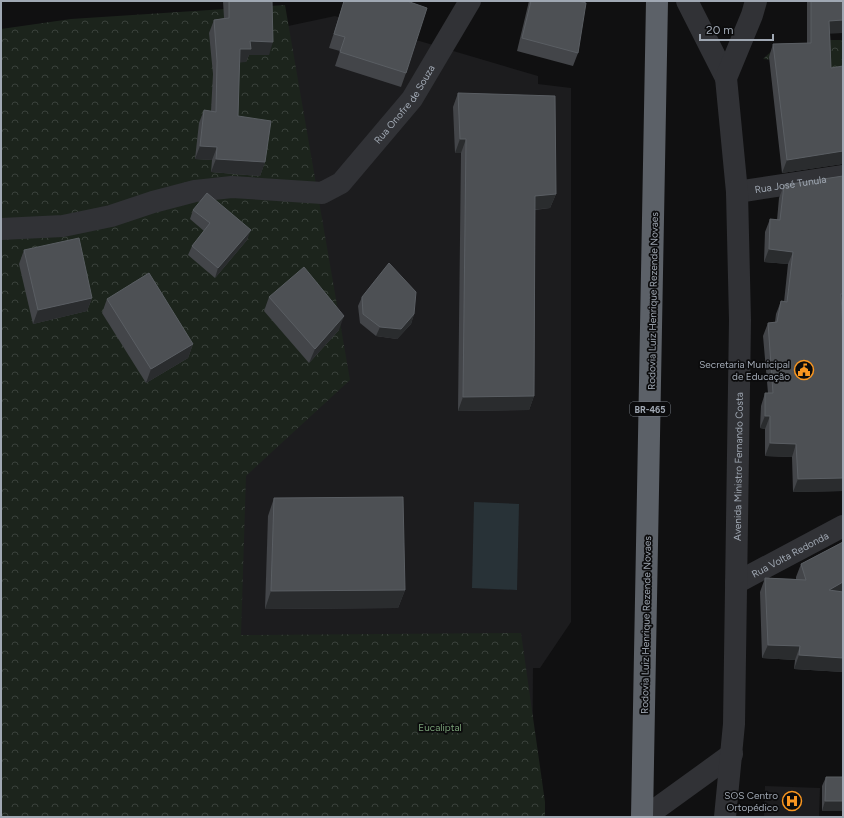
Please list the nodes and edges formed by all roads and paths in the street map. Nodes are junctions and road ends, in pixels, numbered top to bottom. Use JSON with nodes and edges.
{"nodes":[{"id":1,"x":470,"y":1,"type":"edge"},
{"id":2,"x":657,"y":1,"type":"edge"},
{"id":3,"x":687,"y":1,"type":"edge"},
{"id":4,"x":756,"y":1,"type":"edge"},
{"id":5,"x":726,"y":78,"type":"junction"},
{"id":6,"x":843,"y":176,"type":"edge"},
{"id":7,"x":737,"y":192,"type":"junction"},
{"id":8,"x":1,"y":229,"type":"edge"},
{"id":9,"x":843,"y":526,"type":"edge"},
{"id":10,"x":736,"y":583,"type":"junction"},
{"id":11,"x":732,"y":754,"type":"junction"},
{"id":12,"x":644,"y":817,"type":"edge"},
{"id":13,"x":725,"y":817,"type":"edge"}],
"edges":[{"from":1,"to":8,"type":"street","name":"Rua Onofre de Souza"},
{"from":2,"to":12,"type":"highway","name":"Rodovia Luiz Henrique Rezende Novaes","number":"BR-465"},
{"from":3,"to":5,"type":"street"},
{"from":4,"to":5,"type":"street","name":"Avenida Ministro Fernando Costa"},
{"from":5,"to":7,"type":"street","name":"Avenida Ministro Fernando Costa"},
{"from":6,"to":7,"type":"street","name":"Rua José Tunula"},
{"from":7,"to":10,"type":"street","name":"Avenida Ministro Fernando Costa"},
{"from":9,"to":10,"type":"street","name":"Rua Volta Redonda"},
{"from":10,"to":11,"type":"street","name":"Avenida Ministro Fernando Costa"},
{"from":11,"to":12,"type":"street"},
{"from":11,"to":13,"type":"street","name":"Avenida Ministro Fernando Costa"}]}
